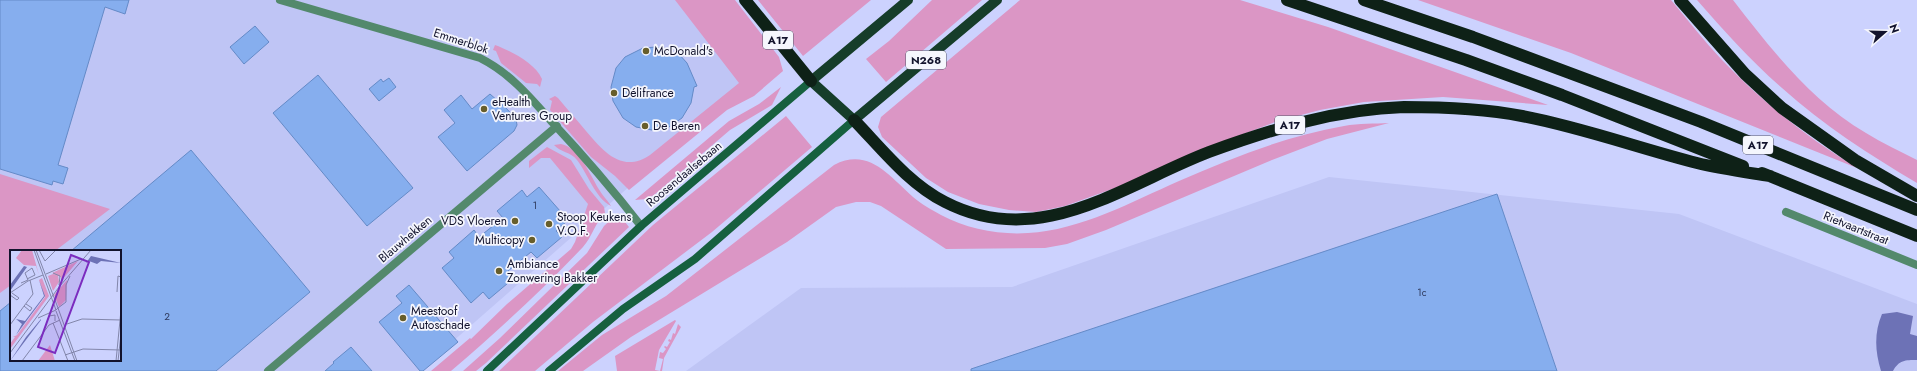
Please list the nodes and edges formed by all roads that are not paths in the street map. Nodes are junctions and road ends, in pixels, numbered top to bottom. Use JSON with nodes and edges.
{"nodes":[{"id":1,"x":280,"y":0,"type":"edge"},
{"id":2,"x":745,"y":0,"type":"edge"},
{"id":3,"x":908,"y":0,"type":"edge"},
{"id":4,"x":997,"y":0,"type":"edge"},
{"id":5,"x":1287,"y":0,"type":"edge"},
{"id":6,"x":1364,"y":0,"type":"edge"},
{"id":7,"x":1680,"y":0,"type":"edge"},
{"id":8,"x":811,"y":80,"type":"junction"},
{"id":9,"x":854,"y":120,"type":"junction"},
{"id":10,"x":556,"y":126,"type":"junction"},
{"id":11,"x":1770,"y":176,"type":"junction"},
{"id":12,"x":1917,"y":196,"type":"edge"},
{"id":13,"x":1917,"y":210,"type":"edge"},
{"id":14,"x":1786,"y":212,"type":"dead end"},
{"id":15,"x":641,"y":226,"type":"junction"},
{"id":16,"x":1917,"y":236,"type":"edge"},
{"id":17,"x":1917,"y":265,"type":"edge"},
{"id":18,"x":268,"y":371,"type":"edge"},
{"id":19,"x":487,"y":371,"type":"edge"},
{"id":20,"x":549,"y":371,"type":"edge"}],
"edges":[{"from":1,"to":10,"type":"street","name":"Emmerblok"},
{"from":2,"to":8,"type":"highway","number":"A17"},
{"from":3,"to":8,"type":"main road"},
{"from":4,"to":9,"type":"main road","number":"N268"},
{"from":5,"to":11,"type":"highway","number":"A17"},
{"from":6,"to":13,"type":"highway","number":"A17"},
{"from":7,"to":12,"type":"highway"},
{"from":8,"to":9,"type":"main road"},
{"from":8,"to":15,"type":"street","name":"Roosendaalsebaan"},
{"from":9,"to":11,"type":"highway","number":"A17"},
{"from":9,"to":20,"type":"street","number":"N268"},
{"from":10,"to":15,"type":"street","name":"Emmerblok"},
{"from":10,"to":18,"type":"street","name":"Blauwhekken"},
{"from":11,"to":16,"type":"highway","number":"A17"},
{"from":14,"to":17,"type":"street","name":"Rietvaartstraat"},
{"from":15,"to":19,"type":"street","name":"Roosendaalsebaan"}]}
